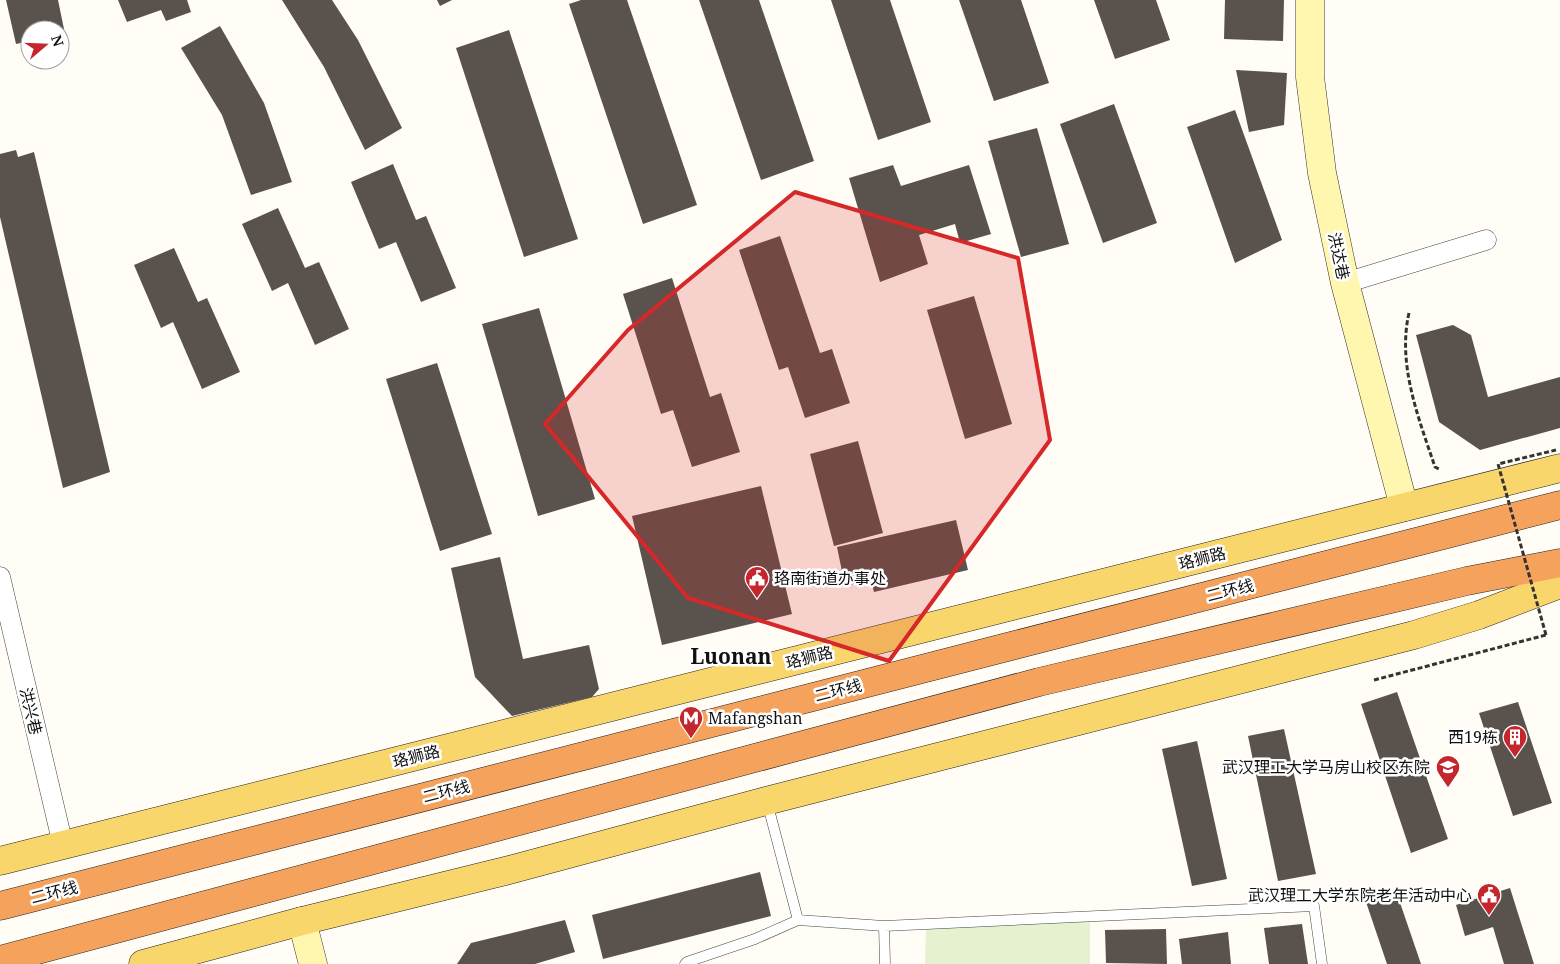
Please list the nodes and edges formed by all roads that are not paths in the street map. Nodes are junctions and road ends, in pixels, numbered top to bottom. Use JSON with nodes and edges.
{"nodes":[{"id":1,"x":1310,"y":0,"type":"edge"},
{"id":2,"x":1486,"y":240,"type":"dead end"},
{"id":3,"x":1345,"y":283,"type":"junction"},
{"id":4,"x":1558,"y":459,"type":"edge"},
{"id":5,"x":1560,"y":505,"type":"edge"},
{"id":6,"x":1404,"y":507,"type":"junction"},
{"id":7,"x":1560,"y":563,"type":"edge"},
{"id":8,"x":0,"y":577,"type":"edge"},
{"id":9,"x":1560,"y":584,"type":"edge"},
{"id":10,"x":766,"y":801,"type":"junction"},
{"id":11,"x":63,"y":845,"type":"junction"},
{"id":12,"x":0,"y":861,"type":"edge"},
{"id":13,"x":0,"y":906,"type":"edge"},
{"id":14,"x":798,"y":920,"type":"junction"},
{"id":15,"x":302,"y":921,"type":"junction"},
{"id":16,"x":884,"y":926,"type":"junction"},
{"id":17,"x":0,"y":960,"type":"edge"},
{"id":18,"x":144,"y":964,"type":"edge"},
{"id":19,"x":313,"y":964,"type":"edge"},
{"id":20,"x":685,"y":964,"type":"edge"},
{"id":21,"x":885,"y":964,"type":"edge"},
{"id":22,"x":1322,"y":964,"type":"edge"}],
"edges":[{"from":1,"to":3,"type":"street","name":"洪达巷"},
{"from":2,"to":3,"type":"street"},
{"from":3,"to":6,"type":"street","name":"洪达巷"},
{"from":4,"to":6,"type":"main road","name":"珞狮路"},
{"from":5,"to":13,"type":"highway","name":"二环线"},
{"from":6,"to":11,"type":"main road","name":"珞狮路"},
{"from":7,"to":17,"type":"highway"},
{"from":8,"to":11,"type":"street","name":"洪兴巷"},
{"from":9,"to":10,"type":"main road"},
{"from":10,"to":14,"type":"lane"},
{"from":10,"to":15,"type":"main road"},
{"from":11,"to":12,"type":"main road","name":"珞狮路"},
{"from":14,"to":16,"type":"lane"},
{"from":14,"to":20,"type":"lane"},
{"from":15,"to":18,"type":"main road"},
{"from":15,"to":19,"type":"street"},
{"from":16,"to":21,"type":"lane"},
{"from":16,"to":22,"type":"lane"}]}
